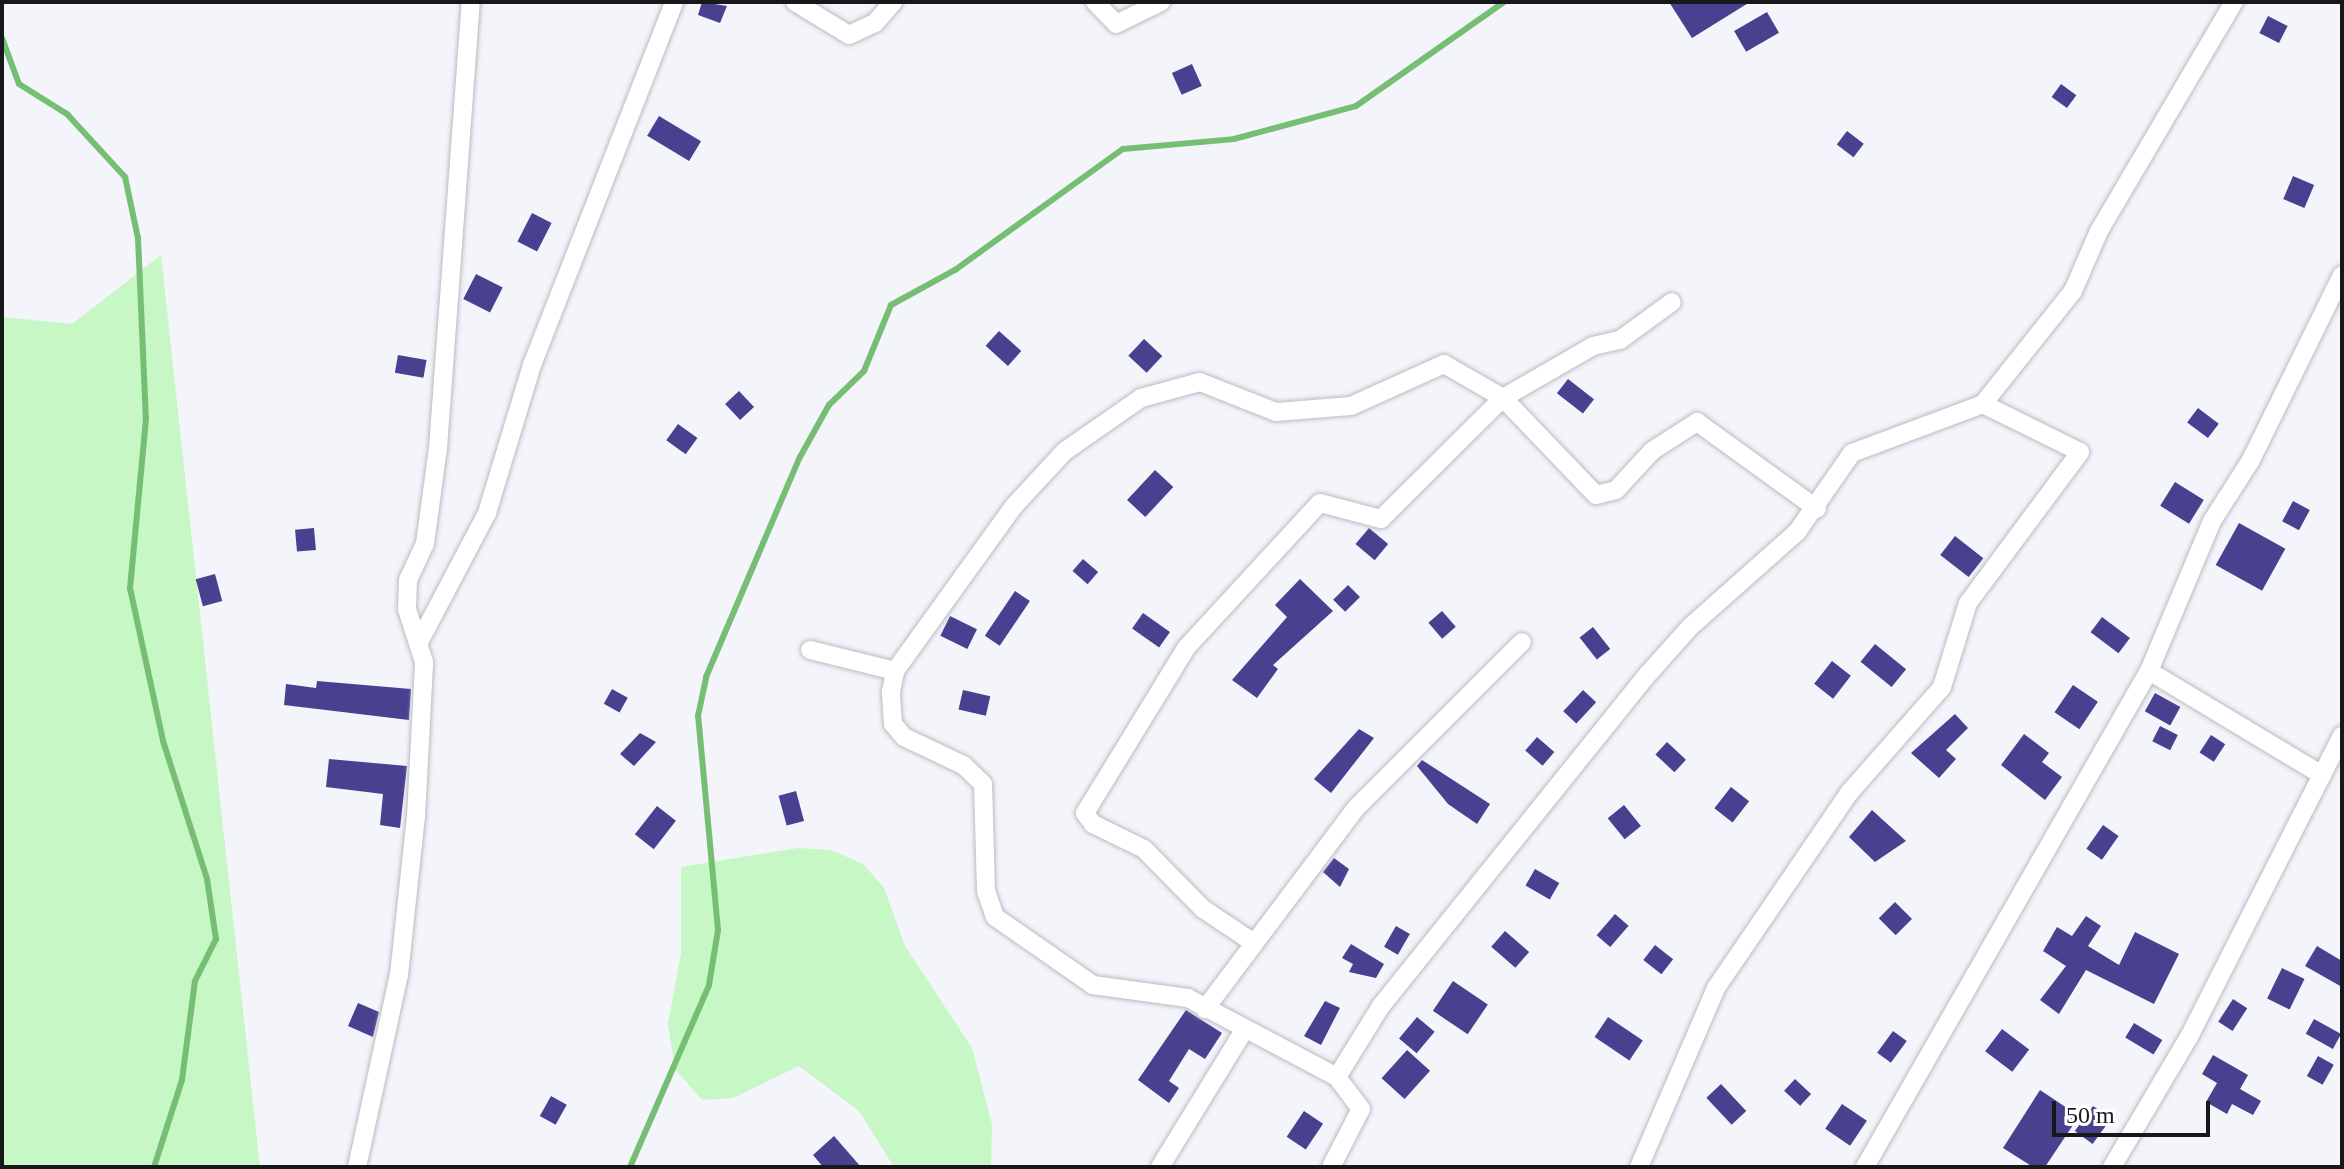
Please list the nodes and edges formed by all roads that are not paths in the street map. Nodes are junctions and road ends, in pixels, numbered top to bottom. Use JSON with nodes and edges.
{"nodes":[{"id":1,"x":471,"y":2,"type":"edge"},
{"id":2,"x":674,"y":2,"type":"edge"},
{"id":3,"x":795,"y":2,"type":"edge"},
{"id":4,"x":893,"y":2,"type":"edge"},
{"id":5,"x":1095,"y":2,"type":"edge"},
{"id":6,"x":1161,"y":2,"type":"edge"},
{"id":7,"x":2234,"y":2,"type":"edge"},
{"id":8,"x":2342,"y":275,"type":"edge"},
{"id":9,"x":1672,"y":302,"type":"dead end"},
{"id":10,"x":1503,"y":398,"type":"junction"},
{"id":11,"x":1983,"y":404,"type":"junction"},
{"id":12,"x":1817,"y":509,"type":"junction"},
{"id":13,"x":1522,"y":642,"type":"dead end"},
{"id":14,"x":418,"y":644,"type":"junction"},
{"id":15,"x":810,"y":650,"type":"dead end"},
{"id":16,"x":895,"y":671,"type":"junction"},
{"id":17,"x":2149,"y":671,"type":"junction"},
{"id":18,"x":2342,"y":736,"type":"edge"},
{"id":19,"x":2322,"y":775,"type":"junction"},
{"id":20,"x":1251,"y":941,"type":"junction"},
{"id":21,"x":1205,"y":1009,"type":"junction"},
{"id":22,"x":1243,"y":1032,"type":"junction"},
{"id":23,"x":1337,"y":1077,"type":"junction"},
{"id":24,"x":357,"y":1167,"type":"edge"},
{"id":25,"x":1160,"y":1167,"type":"edge"},
{"id":26,"x":1331,"y":1167,"type":"edge"},
{"id":27,"x":1639,"y":1167,"type":"edge"},
{"id":28,"x":1865,"y":1167,"type":"edge"},
{"id":29,"x":2112,"y":1167,"type":"edge"}],
"edges":[{"from":1,"to":14,"type":"street"},
{"from":2,"to":14,"type":"street"},
{"from":3,"to":4,"type":"street"},
{"from":5,"to":6,"type":"street"},
{"from":7,"to":11,"type":"street"},
{"from":8,"to":17,"type":"street"},
{"from":9,"to":10,"type":"street"},
{"from":10,"to":12,"type":"street"},
{"from":10,"to":16,"type":"street"},
{"from":10,"to":20,"type":"street"},
{"from":11,"to":12,"type":"street"},
{"from":11,"to":27,"type":"street"},
{"from":12,"to":23,"type":"street"},
{"from":13,"to":20,"type":"street"},
{"from":14,"to":24,"type":"street"},
{"from":15,"to":16,"type":"street"},
{"from":16,"to":21,"type":"street"},
{"from":17,"to":19,"type":"street"},
{"from":17,"to":28,"type":"street"},
{"from":18,"to":19,"type":"street"},
{"from":19,"to":29,"type":"street"},
{"from":20,"to":21,"type":"street"},
{"from":21,"to":22,"type":"street"},
{"from":22,"to":23,"type":"street"},
{"from":22,"to":25,"type":"street"},
{"from":23,"to":26,"type":"street"}]}
